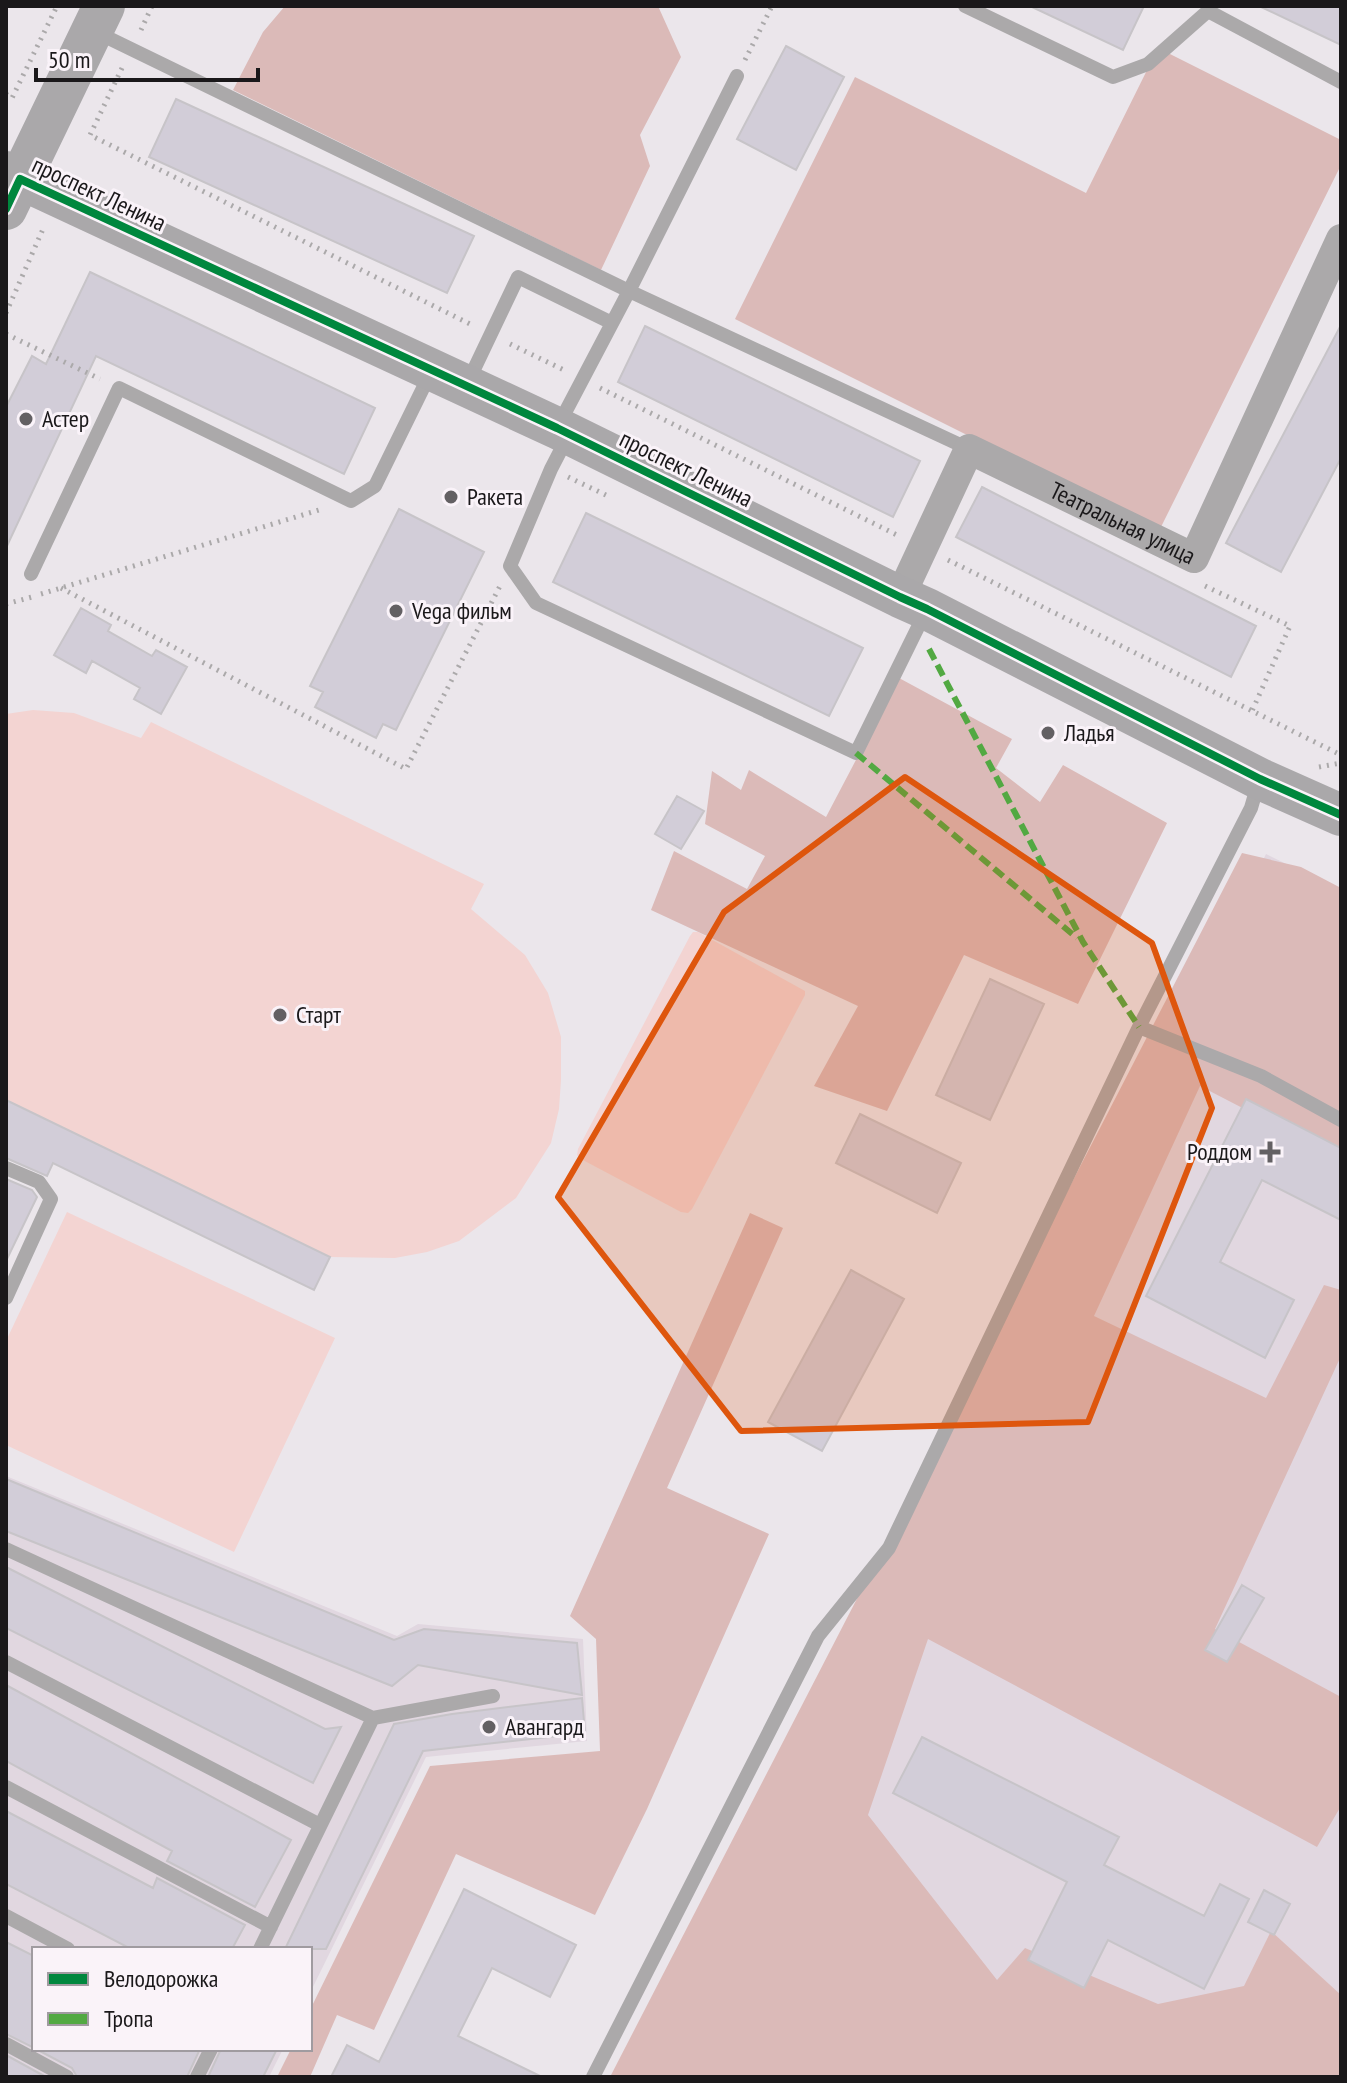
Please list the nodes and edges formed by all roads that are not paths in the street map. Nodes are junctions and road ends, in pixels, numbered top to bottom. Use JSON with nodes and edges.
{"nodes":[{"id":1,"x":965,"y":6,"type":"edge"},
{"id":2,"x":98,"y":18,"type":"edge"},
{"id":3,"x":737,"y":76,"type":"road end"},
{"id":4,"x":1341,"y":82,"type":"edge"},
{"id":5,"x":11,"y":187,"type":"edge"},
{"id":6,"x":1341,"y":239,"type":"edge"},
{"id":7,"x":629,"y":291,"type":"junction"},
{"id":8,"x":612,"y":323,"type":"junction"},
{"id":9,"x":449,"y":378,"type":"junction"},
{"id":10,"x":563,"y":431,"type":"junction"},
{"id":11,"x":969,"y":449,"type":"junction"},
{"id":12,"x":31,"y":574,"type":"dead end"},
{"id":13,"x":914,"y":603,"type":"junction"},
{"id":14,"x":1260,"y":779,"type":"junction"},
{"id":15,"x":1341,"y":815,"type":"edge"},
{"id":16,"x":1139,"y":1027,"type":"junction"},
{"id":17,"x":1341,"y":1120,"type":"edge"},
{"id":18,"x":6,"y":1168,"type":"edge"},
{"id":19,"x":6,"y":1298,"type":"edge"},
{"id":20,"x":6,"y":1549,"type":"edge"},
{"id":21,"x":6,"y":1662,"type":"edge"},
{"id":22,"x":493,"y":1696,"type":"dead end"},
{"id":23,"x":373,"y":1718,"type":"junction"},
{"id":24,"x":6,"y":1787,"type":"edge"},
{"id":25,"x":320,"y":1825,"type":"junction"},
{"id":26,"x":6,"y":1916,"type":"edge"},
{"id":27,"x":271,"y":1927,"type":"junction"},
{"id":28,"x":64,"y":1947,"type":"edge"},
{"id":29,"x":261,"y":1947,"type":"edge"},
{"id":30,"x":6,"y":2044,"type":"edge"},
{"id":31,"x":210,"y":2051,"type":"edge"},
{"id":32,"x":67,"y":2077,"type":"edge"},
{"id":33,"x":197,"y":2077,"type":"edge"},
{"id":34,"x":593,"y":2077,"type":"edge"}],
"edges":[{"from":1,"to":4,"type":"lane"},
{"from":2,"to":5,"type":"street"},
{"from":2,"to":7,"type":"lane"},
{"from":3,"to":7,"type":"lane"},
{"from":5,"to":9,"type":"street","name":"проспект Ленина"},
{"from":6,"to":11,"type":"street","name":"Театральная улица"},
{"from":7,"to":8,"type":"lane"},
{"from":7,"to":11,"type":"lane"},
{"from":8,"to":9,"type":"lane"},
{"from":8,"to":10,"type":"lane"},
{"from":9,"to":10,"type":"street","name":"проспект Ленина"},
{"from":9,"to":12,"type":"lane"},
{"from":10,"to":13,"type":"street","name":"проспект Ленина"},
{"from":10,"to":13,"type":"lane"},
{"from":11,"to":13,"type":"street"},
{"from":13,"to":14,"type":"street","name":"проспект Ленина"},
{"from":14,"to":15,"type":"street","name":"проспект Ленина"},
{"from":14,"to":16,"type":"lane"},
{"from":16,"to":17,"type":"lane"},
{"from":16,"to":34,"type":"lane"},
{"from":18,"to":19,"type":"lane"},
{"from":20,"to":23,"type":"lane"},
{"from":21,"to":25,"type":"lane"},
{"from":22,"to":23,"type":"lane"},
{"from":23,"to":25,"type":"lane"},
{"from":24,"to":27,"type":"lane"},
{"from":25,"to":27,"type":"lane"},
{"from":26,"to":28,"type":"lane"},
{"from":27,"to":29,"type":"lane"},
{"from":30,"to":32,"type":"lane"},
{"from":31,"to":33,"type":"lane"}]}
